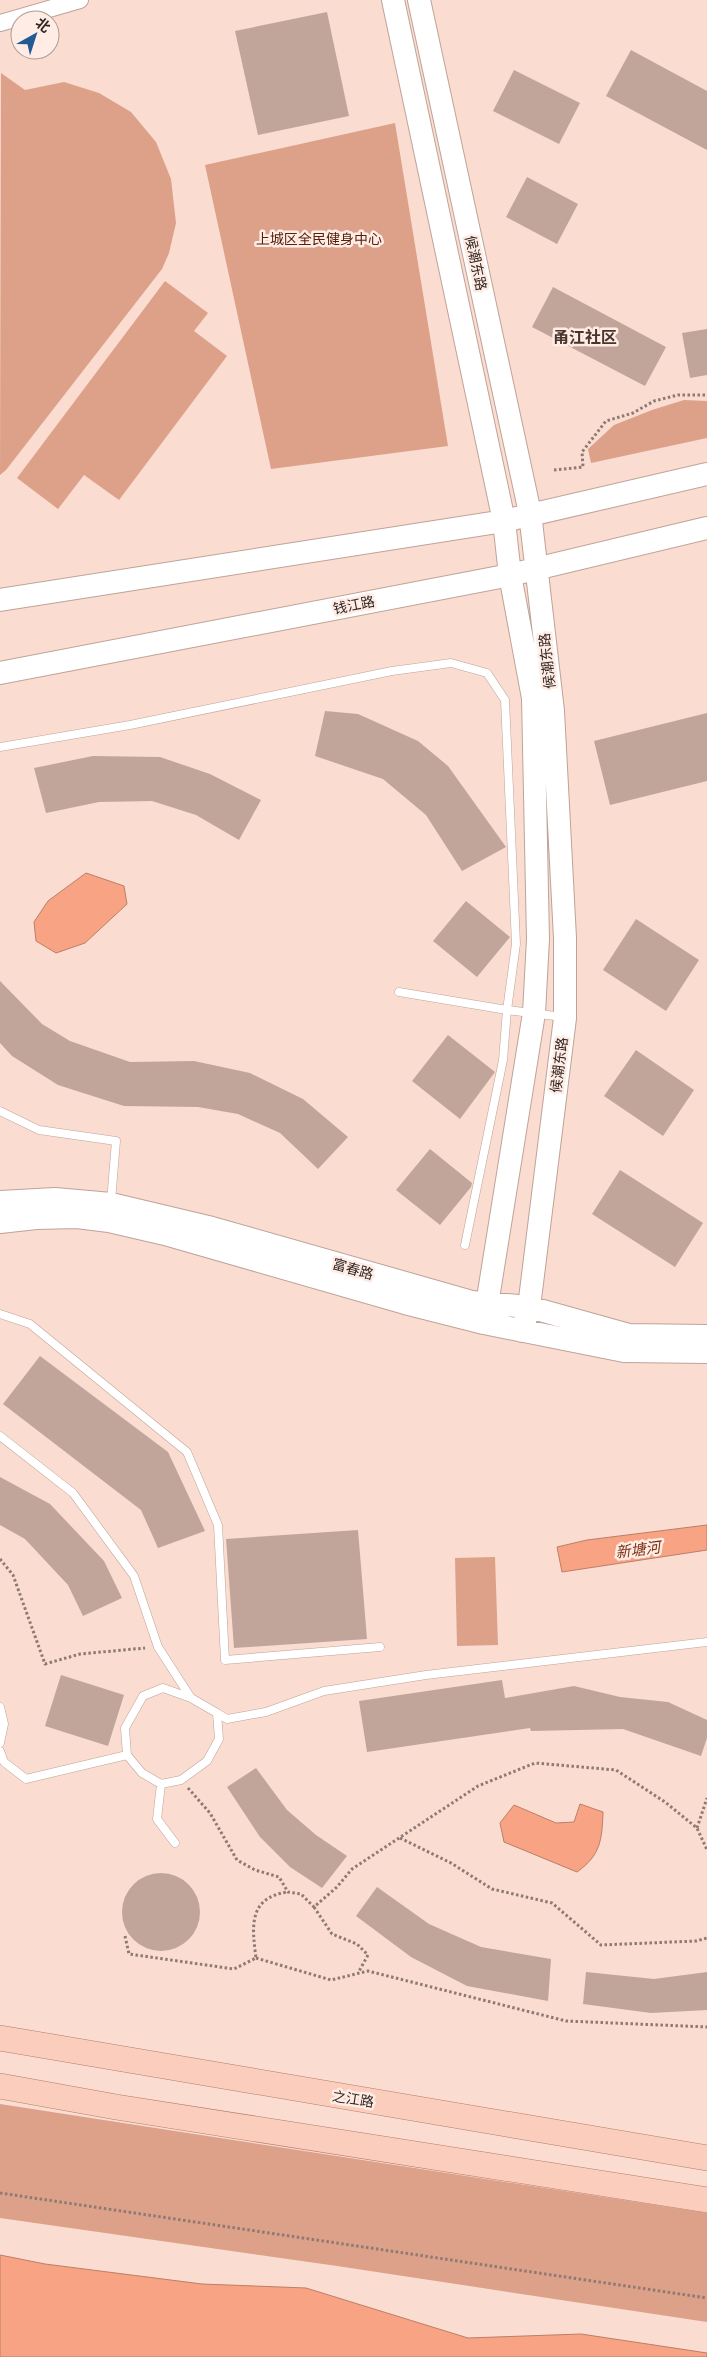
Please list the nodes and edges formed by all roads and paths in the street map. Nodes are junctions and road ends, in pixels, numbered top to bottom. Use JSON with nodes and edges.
{"nodes":[{"id":1,"x":80,"y":0,"type":"edge"},
{"id":2,"x":393,"y":0,"type":"edge"},
{"id":3,"x":419,"y":0,"type":"edge"},
{"id":4,"x":0,"y":23,"type":"edge"},
{"id":5,"x":707,"y":395,"type":"edge"},
{"id":6,"x":554,"y":470,"type":"dead end"},
{"id":7,"x":707,"y":474,"type":"edge"},
{"id":8,"x":530,"y":514,"type":"junction"},
{"id":9,"x":504,"y":521,"type":"junction"},
{"id":10,"x":707,"y":528,"type":"edge"},
{"id":11,"x":537,"y":568,"type":"junction"},
{"id":12,"x":510,"y":575,"type":"junction"},
{"id":13,"x":0,"y":600,"type":"edge"},
{"id":14,"x":0,"y":673,"type":"edge"},
{"id":15,"x":0,"y":747,"type":"edge"},
{"id":16,"x":399,"y":992,"type":"dead end"},
{"id":17,"x":507,"y":1010,"type":"junction"},
{"id":18,"x":534,"y":1013,"type":"junction"},
{"id":19,"x":565,"y":1018,"type":"junction"},
{"id":20,"x":0,"y":1111,"type":"edge"},
{"id":21,"x":0,"y":1202,"type":"edge"},
{"id":22,"x":110,"y":1204,"type":"junction"},
{"id":23,"x":0,"y":1222,"type":"edge"},
{"id":24,"x":464,"y":1244,"type":"dead end"},
{"id":25,"x":529,"y":1307,"type":"junction"},
{"id":26,"x":485,"y":1313,"type":"junction"},
{"id":27,"x":0,"y":1314,"type":"edge"},
{"id":28,"x":522,"y":1331,"type":"junction"},
{"id":29,"x":707,"y":1336,"type":"edge"},
{"id":30,"x":707,"y":1352,"type":"edge"},
{"id":31,"x":0,"y":1436,"type":"edge"},
{"id":32,"x":0,"y":1559,"type":"edge"},
{"id":33,"x":707,"y":1642,"type":"edge"},
{"id":34,"x":380,"y":1646,"type":"dead end"},
{"id":35,"x":158,"y":1647,"type":"junction"},
{"id":36,"x":191,"y":1698,"type":"junction"},
{"id":37,"x":0,"y":1707,"type":"edge"},
{"id":38,"x":217,"y":1713,"type":"junction"},
{"id":39,"x":0,"y":1743,"type":"edge"},
{"id":40,"x":0,"y":1751,"type":"edge"},
{"id":41,"x":126,"y":1755,"type":"junction"},
{"id":42,"x":181,"y":1780,"type":"junction"},
{"id":43,"x":160,"y":1784,"type":"junction"},
{"id":44,"x":707,"y":1798,"type":"edge"},
{"id":45,"x":697,"y":1828,"type":"junction"},
{"id":46,"x":399,"y":1838,"type":"junction"},
{"id":47,"x":175,"y":1842,"type":"dead end"},
{"id":48,"x":707,"y":1850,"type":"edge"},
{"id":49,"x":288,"y":1892,"type":"junction"},
{"id":50,"x":314,"y":1907,"type":"junction"},
{"id":51,"x":125,"y":1936,"type":"dead end"},
{"id":52,"x":707,"y":1938,"type":"edge"},
{"id":53,"x":256,"y":1958,"type":"junction"},
{"id":54,"x":358,"y":1973,"type":"junction"},
{"id":55,"x":707,"y":2027,"type":"edge"},
{"id":56,"x":0,"y":2038,"type":"edge"},
{"id":57,"x":0,"y":2086,"type":"edge"},
{"id":58,"x":707,"y":2158,"type":"edge"},
{"id":59,"x":0,"y":2193,"type":"edge"},
{"id":60,"x":707,"y":2200,"type":"edge"},
{"id":61,"x":707,"y":2298,"type":"edge"}],
"edges":[{"from":1,"to":4,"type":"street"},
{"from":2,"to":9,"type":"street","name":"候潮东路"},
{"from":3,"to":8,"type":"street","name":"候潮东路"},
{"from":5,"to":6,"type":"path"},
{"from":7,"to":8,"type":"street"},
{"from":8,"to":9,"type":"street"},
{"from":8,"to":11,"type":"street","name":"候潮东路"},
{"from":9,"to":12,"type":"street","name":"候潮东路"},
{"from":9,"to":13,"type":"street"},
{"from":10,"to":11,"type":"street","name":"钱江路"},
{"from":11,"to":12,"type":"street","name":"钱江路"},
{"from":11,"to":19,"type":"street","name":"候潮东路"},
{"from":12,"to":14,"type":"street","name":"钱江路"},
{"from":12,"to":18,"type":"street","name":"候潮东路"},
{"from":15,"to":17,"type":"lane"},
{"from":16,"to":17,"type":"lane"},
{"from":17,"to":18,"type":"lane"},
{"from":17,"to":24,"type":"lane"},
{"from":18,"to":19,"type":"lane"},
{"from":18,"to":26,"type":"street","name":"候潮东路"},
{"from":19,"to":25,"type":"street","name":"候潮东路"},
{"from":20,"to":22,"type":"lane"},
{"from":21,"to":22,"type":"street","name":"富春路"},
{"from":22,"to":26,"type":"street","name":"富春路"},
{"from":23,"to":26,"type":"street","name":"富春路"},
{"from":25,"to":26,"type":"street","name":"富春路"},
{"from":25,"to":28,"type":"street","name":"候潮东路"},
{"from":25,"to":29,"type":"street","name":"富春路"},
{"from":26,"to":28,"type":"street","name":"富春路"},
{"from":27,"to":34,"type":"lane"},
{"from":28,"to":30,"type":"street","name":"富春路"},
{"from":31,"to":35,"type":"lane"},
{"from":32,"to":35,"type":"path"},
{"from":33,"to":38,"type":"lane"},
{"from":35,"to":36,"type":"lane"},
{"from":36,"to":38,"type":"lane"},
{"from":36,"to":41,"type":"lane"},
{"from":37,"to":39,"type":"lane"},
{"from":38,"to":42,"type":"lane"},
{"from":40,"to":41,"type":"lane"},
{"from":41,"to":43,"type":"lane"},
{"from":42,"to":43,"type":"lane"},
{"from":42,"to":49,"type":"path"},
{"from":43,"to":47,"type":"lane"},
{"from":44,"to":45,"type":"path"},
{"from":45,"to":46,"type":"path"},
{"from":45,"to":48,"type":"path"},
{"from":46,"to":50,"type":"path"},
{"from":46,"to":52,"type":"path"},
{"from":49,"to":50,"type":"path"},
{"from":49,"to":53,"type":"path"},
{"from":50,"to":54,"type":"path"},
{"from":51,"to":53,"type":"path"},
{"from":53,"to":54,"type":"path"},
{"from":54,"to":55,"type":"path"},
{"from":56,"to":58,"type":"main road","name":"之江路"},
{"from":57,"to":60,"type":"main road"},
{"from":59,"to":61,"type":"path"}]}
